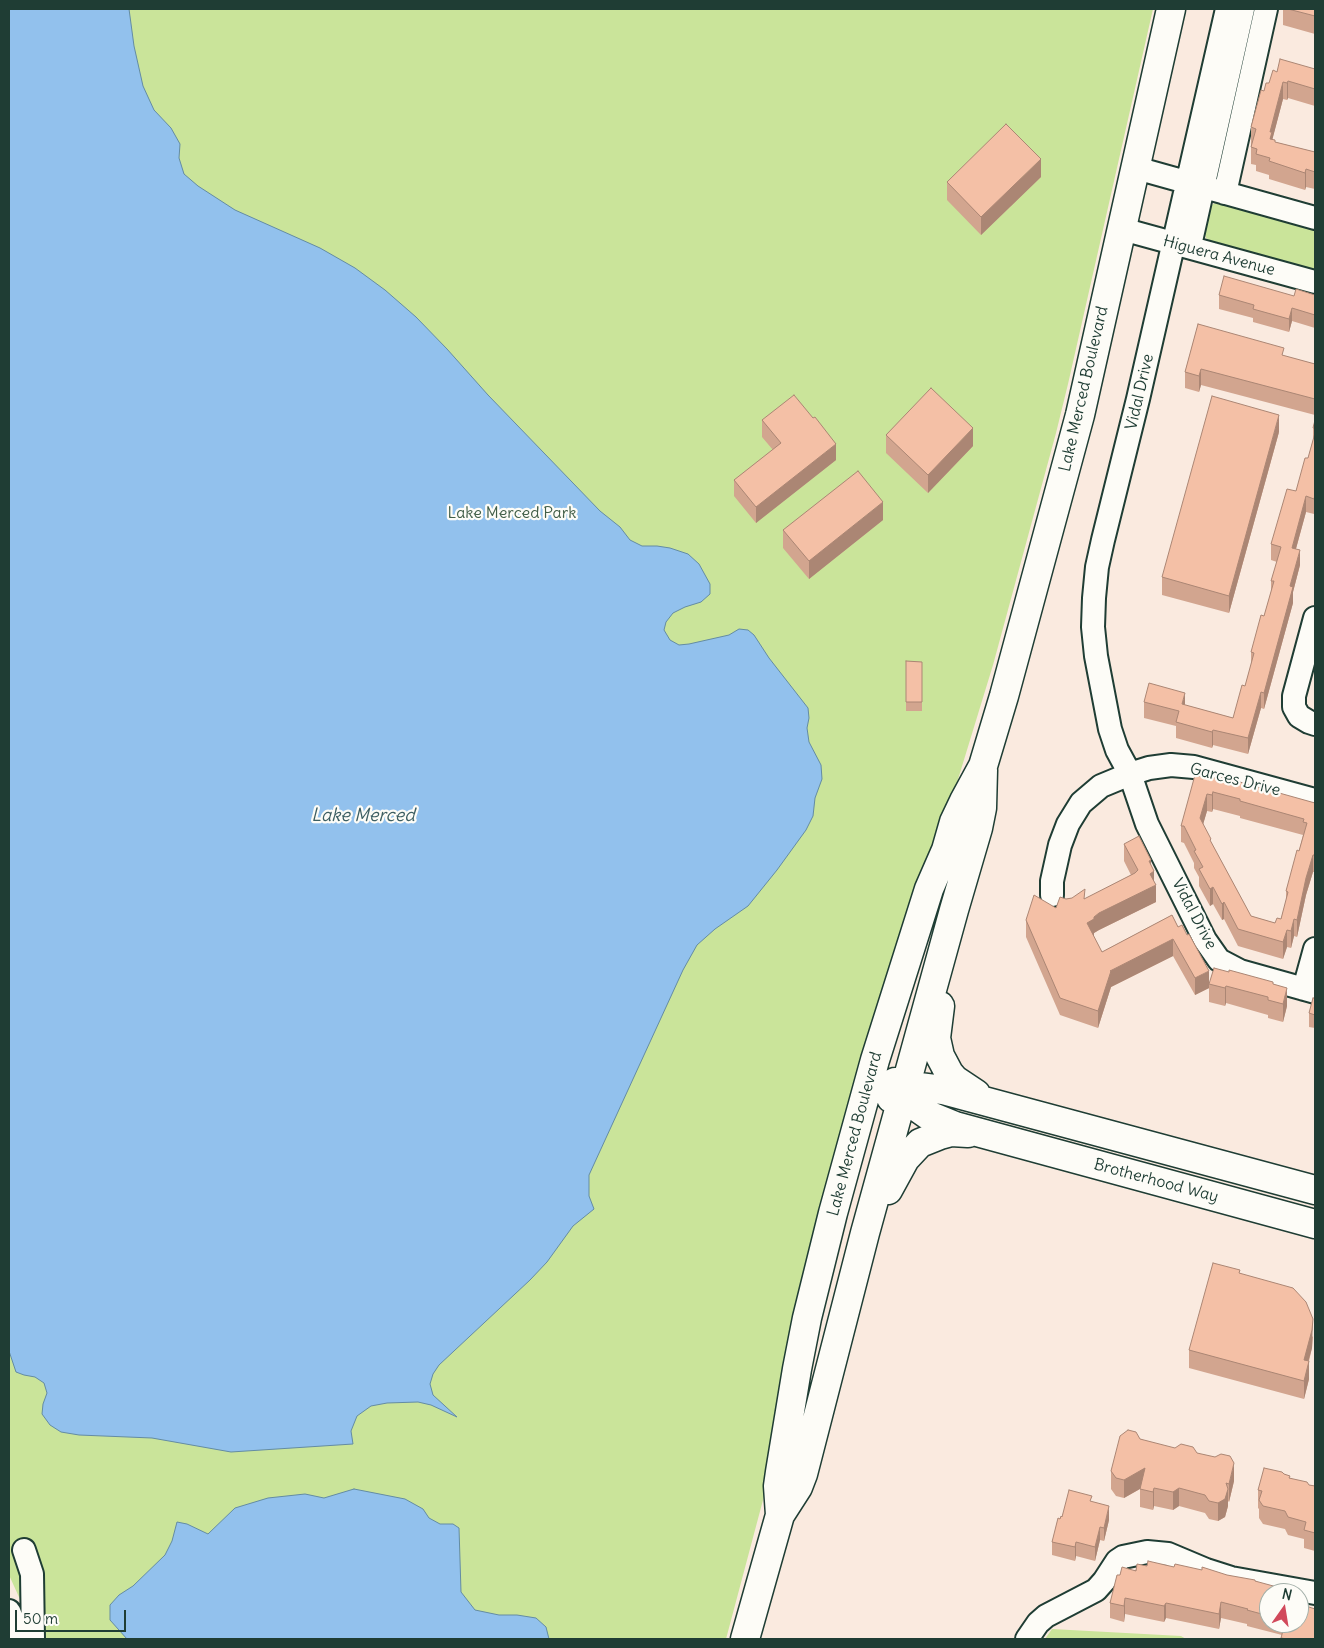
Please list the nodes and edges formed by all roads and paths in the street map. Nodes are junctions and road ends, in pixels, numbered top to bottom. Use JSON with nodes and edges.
{"nodes":[{"id":1,"x":1171,"y":9,"type":"edge"},
{"id":2,"x":1227,"y":9,"type":"edge"},
{"id":3,"x":1244,"y":9,"type":"edge"},
{"id":4,"x":1266,"y":9,"type":"edge"},
{"id":5,"x":1136,"y":168,"type":"junction"},
{"id":6,"x":1196,"y":185,"type":"junction"},
{"id":7,"x":1225,"y":193,"type":"junction"},
{"id":8,"x":1315,"y":218,"type":"edge"},
{"id":9,"x":1122,"y":229,"type":"junction"},
{"id":10,"x":1182,"y":246,"type":"junction"},
{"id":11,"x":1315,"y":282,"type":"edge"},
{"id":12,"x":1315,"y":618,"type":"edge"},
{"id":13,"x":1315,"y":724,"type":"edge"},
{"id":14,"x":983,"y":766,"type":"junction"},
{"id":15,"x":1130,"y":774,"type":"junction"},
{"id":16,"x":1315,"y":800,"type":"edge"},
{"id":17,"x":946,"y":850,"type":"junction"},
{"id":18,"x":1052,"y":895,"type":"dead end"},
{"id":19,"x":954,"y":910,"type":"junction"},
{"id":20,"x":1315,"y":949,"type":"edge"},
{"id":21,"x":1310,"y":991,"type":"edge"},
{"id":22,"x":902,"y":1092,"type":"junction"},
{"id":23,"x":1005,"y":1106,"type":"junction"},
{"id":24,"x":997,"y":1138,"type":"junction"},
{"id":25,"x":1315,"y":1190,"type":"edge"},
{"id":26,"x":1315,"y":1224,"type":"edge"},
{"id":27,"x":865,"y":1234,"type":"junction"},
{"id":28,"x":780,"y":1472,"type":"junction"},
{"id":29,"x":780,"y":1515,"type":"junction"},
{"id":30,"x":24,"y":1550,"type":"dead end"},
{"id":31,"x":1315,"y":1593,"type":"edge"},
{"id":32,"x":9,"y":1611,"type":"edge"},
{"id":33,"x":20,"y":1639,"type":"edge"},
{"id":34,"x":33,"y":1639,"type":"edge"},
{"id":35,"x":746,"y":1639,"type":"edge"},
{"id":36,"x":1027,"y":1639,"type":"edge"}],
"edges":[{"from":1,"to":5,"type":"main road","name":"Lake Merced Boulevard"},
{"from":2,"to":6,"type":"street","name":"Vidal Drive"},
{"from":3,"to":6,"type":"street","name":"Vidal Drive"},
{"from":4,"to":7,"type":"street"},
{"from":5,"to":6,"type":"street"},
{"from":5,"to":9,"type":"main road","name":"Lake Merced Boulevard"},
{"from":6,"to":7,"type":"street"},
{"from":6,"to":10,"type":"street","name":"Vidal Drive"},
{"from":7,"to":8,"type":"street"},
{"from":9,"to":10,"type":"street","name":"Higuera Avenue"},
{"from":9,"to":14,"type":"main road","name":"Lake Merced Boulevard"},
{"from":10,"to":11,"type":"street","name":"Higuera Avenue"},
{"from":10,"to":15,"type":"street","name":"Vidal Drive"},
{"from":12,"to":13,"type":"street"},
{"from":14,"to":17,"type":"main road","name":"Lake Merced Boulevard"},
{"from":14,"to":19,"type":"main road","name":"Lake Merced Boulevard"},
{"from":15,"to":16,"type":"street","name":"Garces Drive"},
{"from":15,"to":18,"type":"street","name":"Garces Drive"},
{"from":15,"to":21,"type":"street","name":"Vidal Drive"},
{"from":17,"to":22,"type":"main road"},
{"from":17,"to":28,"type":"main road","name":"Lake Merced Boulevard"},
{"from":19,"to":22,"type":"main road","name":"Lake Merced Boulevard"},
{"from":19,"to":23,"type":"main road"},
{"from":20,"to":21,"type":"street"},
{"from":22,"to":23,"type":"main road"},
{"from":22,"to":24,"type":"main road"},
{"from":22,"to":27,"type":"main road","name":"Lake Merced Boulevard"},
{"from":22,"to":28,"type":"main road"},
{"from":23,"to":25,"type":"main road","name":"Brotherhood Way"},
{"from":24,"to":26,"type":"main road","name":"Brotherhood Way"},
{"from":24,"to":27,"type":"main road"},
{"from":27,"to":29,"type":"main road","name":"Lake Merced Boulevard"},
{"from":28,"to":29,"type":"main road","name":"Lake Merced Boulevard"},
{"from":29,"to":35,"type":"main road","name":"Lake Merced Boulevard"},
{"from":30,"to":34,"type":"street"},
{"from":31,"to":36,"type":"street"},
{"from":32,"to":33,"type":"street"}]}
